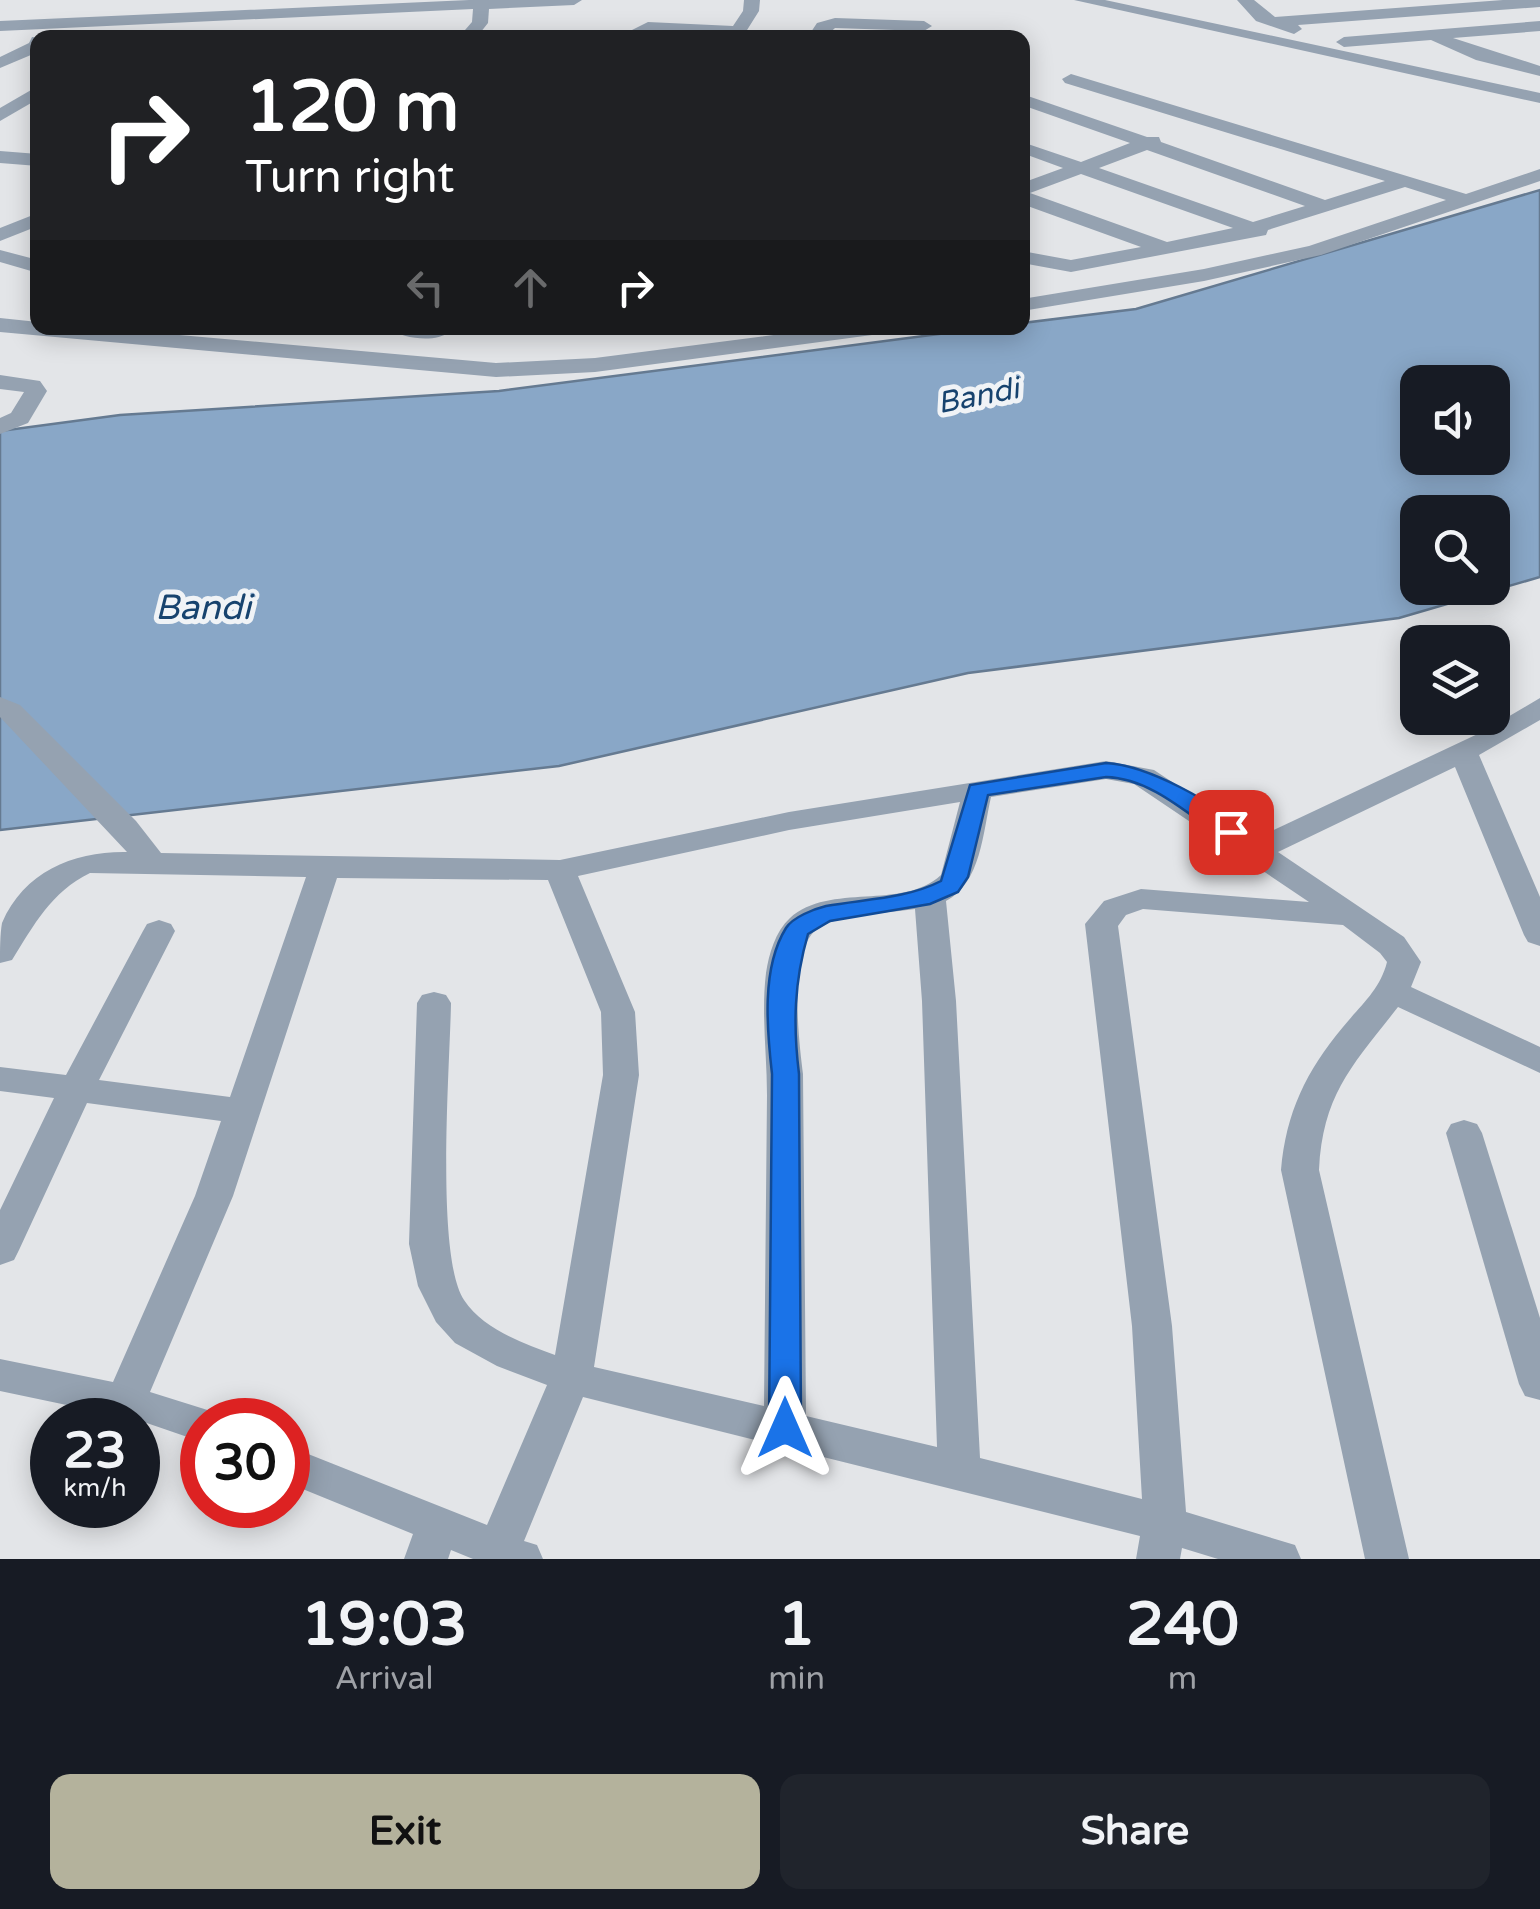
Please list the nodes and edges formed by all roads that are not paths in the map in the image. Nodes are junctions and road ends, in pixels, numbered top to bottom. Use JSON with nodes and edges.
{"nodes":[{"id":1,"x":574,"y":0,"type":"edge"},
{"id":2,"x":752,"y":0,"type":"edge"},
{"id":3,"x":1082,"y":0,"type":"edge"},
{"id":4,"x":1157,"y":0,"type":"edge"},
{"id":5,"x":1328,"y":0,"type":"edge"},
{"id":6,"x":1376,"y":0,"type":"edge"},
{"id":7,"x":1515,"y":1,"type":"edge"},
{"id":8,"x":1540,"y":2,"type":"edge"},
{"id":9,"x":1247,"y":3,"type":"edge"},
{"id":10,"x":482,"y":4,"type":"junction"},
{"id":11,"x":1195,"y":5,"type":"dead end"},
{"id":12,"x":1222,"y":6,"type":"dead end"},
{"id":13,"x":1397,"y":14,"type":"junction"},
{"id":14,"x":1540,"y":15,"type":"edge"},
{"id":15,"x":1270,"y":22,"type":"junction"},
{"id":16,"x":0,"y":26,"type":"edge"},
{"id":17,"x":924,"y":26,"type":"dead end"},
{"id":18,"x":1540,"y":26,"type":"edge"},
{"id":19,"x":107,"y":30,"type":"edge"},
{"id":20,"x":473,"y":30,"type":"edge"},
{"id":21,"x":643,"y":30,"type":"edge"},
{"id":22,"x":677,"y":30,"type":"edge"},
{"id":23,"x":738,"y":30,"type":"edge"},
{"id":24,"x":821,"y":30,"type":"edge"},
{"id":25,"x":30,"y":32,"type":"edge"},
{"id":26,"x":1435,"y":36,"type":"junction"},
{"id":27,"x":1341,"y":42,"type":"junction"},
{"id":28,"x":30,"y":49,"type":"edge"},
{"id":29,"x":1540,"y":57,"type":"edge"},
{"id":30,"x":0,"y":63,"type":"edge"},
{"id":31,"x":1510,"y":64,"type":"junction"},
{"id":32,"x":1540,"y":71,"type":"edge"},
{"id":33,"x":1071,"y":79,"type":"dead end"},
{"id":34,"x":1540,"y":87,"type":"edge"},
{"id":35,"x":30,"y":97,"type":"edge"},
{"id":36,"x":1540,"y":98,"type":"edge"},
{"id":37,"x":1030,"y":102,"type":"edge"},
{"id":38,"x":0,"y":118,"type":"edge"},
{"id":39,"x":30,"y":120,"type":"edge"},
{"id":40,"x":1207,"y":121,"type":"junction"},
{"id":41,"x":1146,"y":144,"type":"junction"},
{"id":42,"x":1030,"y":149,"type":"edge"},
{"id":43,"x":0,"y":157,"type":"edge"},
{"id":44,"x":30,"y":159,"type":"edge"},
{"id":45,"x":1083,"y":167,"type":"junction"},
{"id":46,"x":1540,"y":174,"type":"edge"},
{"id":47,"x":1406,"y":181,"type":"junction"},
{"id":48,"x":1030,"y":190,"type":"edge"},
{"id":49,"x":1030,"y":196,"type":"edge"},
{"id":50,"x":1470,"y":201,"type":"junction"},
{"id":51,"x":1326,"y":207,"type":"junction"},
{"id":52,"x":1256,"y":230,"type":"junction"},
{"id":53,"x":1166,"y":249,"type":"junction"},
{"id":54,"x":1314,"y":250,"type":"junction"},
{"id":55,"x":0,"y":256,"type":"edge"},
{"id":56,"x":1030,"y":258,"type":"edge"},
{"id":57,"x":30,"y":265,"type":"edge"},
{"id":58,"x":1030,"y":304,"type":"edge"},
{"id":59,"x":0,"y":325,"type":"edge"},
{"id":60,"x":30,"y":327,"type":"edge"},
{"id":61,"x":154,"y":335,"type":"edge"},
{"id":62,"x":821,"y":335,"type":"edge"},
{"id":63,"x":0,"y":382,"type":"edge"},
{"id":64,"x":0,"y":427,"type":"edge"},
{"id":65,"x":0,"y":706,"type":"edge"},
{"id":66,"x":1540,"y":707,"type":"edge"},
{"id":67,"x":1463,"y":752,"type":"junction"},
{"id":68,"x":978,"y":790,"type":"junction"},
{"id":69,"x":1258,"y":850,"type":"junction"},
{"id":70,"x":151,"y":862,"type":"junction"},
{"id":71,"x":325,"y":867,"type":"junction"},
{"id":72,"x":560,"y":870,"type":"junction"},
{"id":73,"x":930,"y":897,"type":"junction"},
{"id":74,"x":1352,"y":916,"type":"junction"},
{"id":75,"x":159,"y":931,"type":"dead end"},
{"id":76,"x":1540,"y":936,"type":"edge"},
{"id":77,"x":0,"y":952,"type":"edge"},
{"id":78,"x":1392,"y":991,"type":"junction"},
{"id":79,"x":434,"y":1002,"type":"dead end"},
{"id":80,"x":1540,"y":1061,"type":"edge"},
{"id":81,"x":0,"y":1079,"type":"edge"},
{"id":82,"x":76,"y":1089,"type":"junction"},
{"id":83,"x":243,"y":1111,"type":"junction"},
{"id":84,"x":1464,"y":1134,"type":"dead end"},
{"id":85,"x":0,"y":1250,"type":"edge"},
{"id":86,"x":0,"y":1374,"type":"edge"},
{"id":87,"x":572,"y":1374,"type":"junction"},
{"id":88,"x":1540,"y":1384,"type":"edge"},
{"id":89,"x":112,"y":1398,"type":"edge"},
{"id":90,"x":127,"y":1398,"type":"edge"},
{"id":91,"x":785,"y":1428,"type":"junction"},
{"id":92,"x":959,"y":1471,"type":"junction"},
{"id":93,"x":310,"y":1476,"type":"edge"},
{"id":94,"x":1162,"y":1541,"type":"edge"},
{"id":95,"x":432,"y":1543,"type":"edge"},
{"id":96,"x":509,"y":1555,"type":"edge"},
{"id":97,"x":1280,"y":1559,"type":"edge"},
{"id":98,"x":1388,"y":1559,"type":"edge"}],
"edges":[{"from":1,"to":10,"type":"street"},
{"from":2,"to":23,"type":"street"},
{"from":3,"to":36,"type":"street"},
{"from":4,"to":11,"type":"street"},
{"from":5,"to":9,"type":"street"},
{"from":6,"to":13,"type":"street"},
{"from":7,"to":8,"type":"street"},
{"from":7,"to":13,"type":"street"},
{"from":7,"to":14,"type":"street"},
{"from":9,"to":12,"type":"street"},
{"from":9,"to":15,"type":"street"},
{"from":10,"to":19,"type":"street"},
{"from":10,"to":20,"type":"street"},
{"from":13,"to":15,"type":"street"},
{"from":13,"to":26,"type":"street"},
{"from":15,"to":27,"type":"street"},
{"from":16,"to":25,"type":"street"},
{"from":17,"to":24,"type":"street"},
{"from":18,"to":26,"type":"street"},
{"from":21,"to":22,"type":"street"},
{"from":26,"to":27,"type":"street"},
{"from":26,"to":31,"type":"street"},
{"from":27,"to":34,"type":"street"},
{"from":28,"to":30,"type":"street"},
{"from":29,"to":31,"type":"street"},
{"from":31,"to":32,"type":"street"},
{"from":33,"to":40,"type":"street"},
{"from":35,"to":38,"type":"street"},
{"from":37,"to":41,"type":"street"},
{"from":38,"to":39,"type":"street"},
{"from":40,"to":41,"type":"street"},
{"from":40,"to":47,"type":"street"},
{"from":41,"to":45,"type":"street"},
{"from":41,"to":51,"type":"street"},
{"from":42,"to":45,"type":"street"},
{"from":43,"to":44,"type":"street"},
{"from":45,"to":48,"type":"street"},
{"from":45,"to":52,"type":"street"},
{"from":46,"to":50,"type":"street"},
{"from":47,"to":50,"type":"street"},
{"from":47,"to":51,"type":"street"},
{"from":49,"to":53,"type":"street"},
{"from":50,"to":54,"type":"street"},
{"from":51,"to":52,"type":"street"},
{"from":52,"to":53,"type":"street"},
{"from":52,"to":54,"type":"street"},
{"from":53,"to":56,"type":"street"},
{"from":54,"to":58,"type":"street"},
{"from":55,"to":57,"type":"street"},
{"from":59,"to":60,"type":"street"},
{"from":61,"to":62,"type":"street"},
{"from":63,"to":64,"type":"street"},
{"from":65,"to":70,"type":"street"},
{"from":66,"to":67,"type":"street"},
{"from":67,"to":69,"type":"street"},
{"from":67,"to":76,"type":"street"},
{"from":68,"to":69,"type":"street"},
{"from":68,"to":72,"type":"street"},
{"from":68,"to":73,"type":"street"},
{"from":69,"to":74,"type":"street"},
{"from":70,"to":71,"type":"street"},
{"from":70,"to":77,"type":"street"},
{"from":71,"to":72,"type":"street"},
{"from":71,"to":83,"type":"street"},
{"from":72,"to":87,"type":"street"},
{"from":73,"to":91,"type":"street"},
{"from":73,"to":92,"type":"street"},
{"from":74,"to":78,"type":"street"},
{"from":74,"to":94,"type":"street"},
{"from":75,"to":82,"type":"street"},
{"from":78,"to":80,"type":"street"},
{"from":78,"to":98,"type":"street"},
{"from":79,"to":87,"type":"street"},
{"from":81,"to":82,"type":"street"},
{"from":82,"to":83,"type":"street"},
{"from":82,"to":85,"type":"street"},
{"from":83,"to":90,"type":"street"},
{"from":84,"to":88,"type":"street"},
{"from":86,"to":89,"type":"street"},
{"from":87,"to":91,"type":"street"},
{"from":87,"to":96,"type":"street"},
{"from":91,"to":92,"type":"street"},
{"from":92,"to":94,"type":"street"},
{"from":93,"to":95,"type":"street"},
{"from":94,"to":97,"type":"street"},
{"from":95,"to":96,"type":"street"}]}
